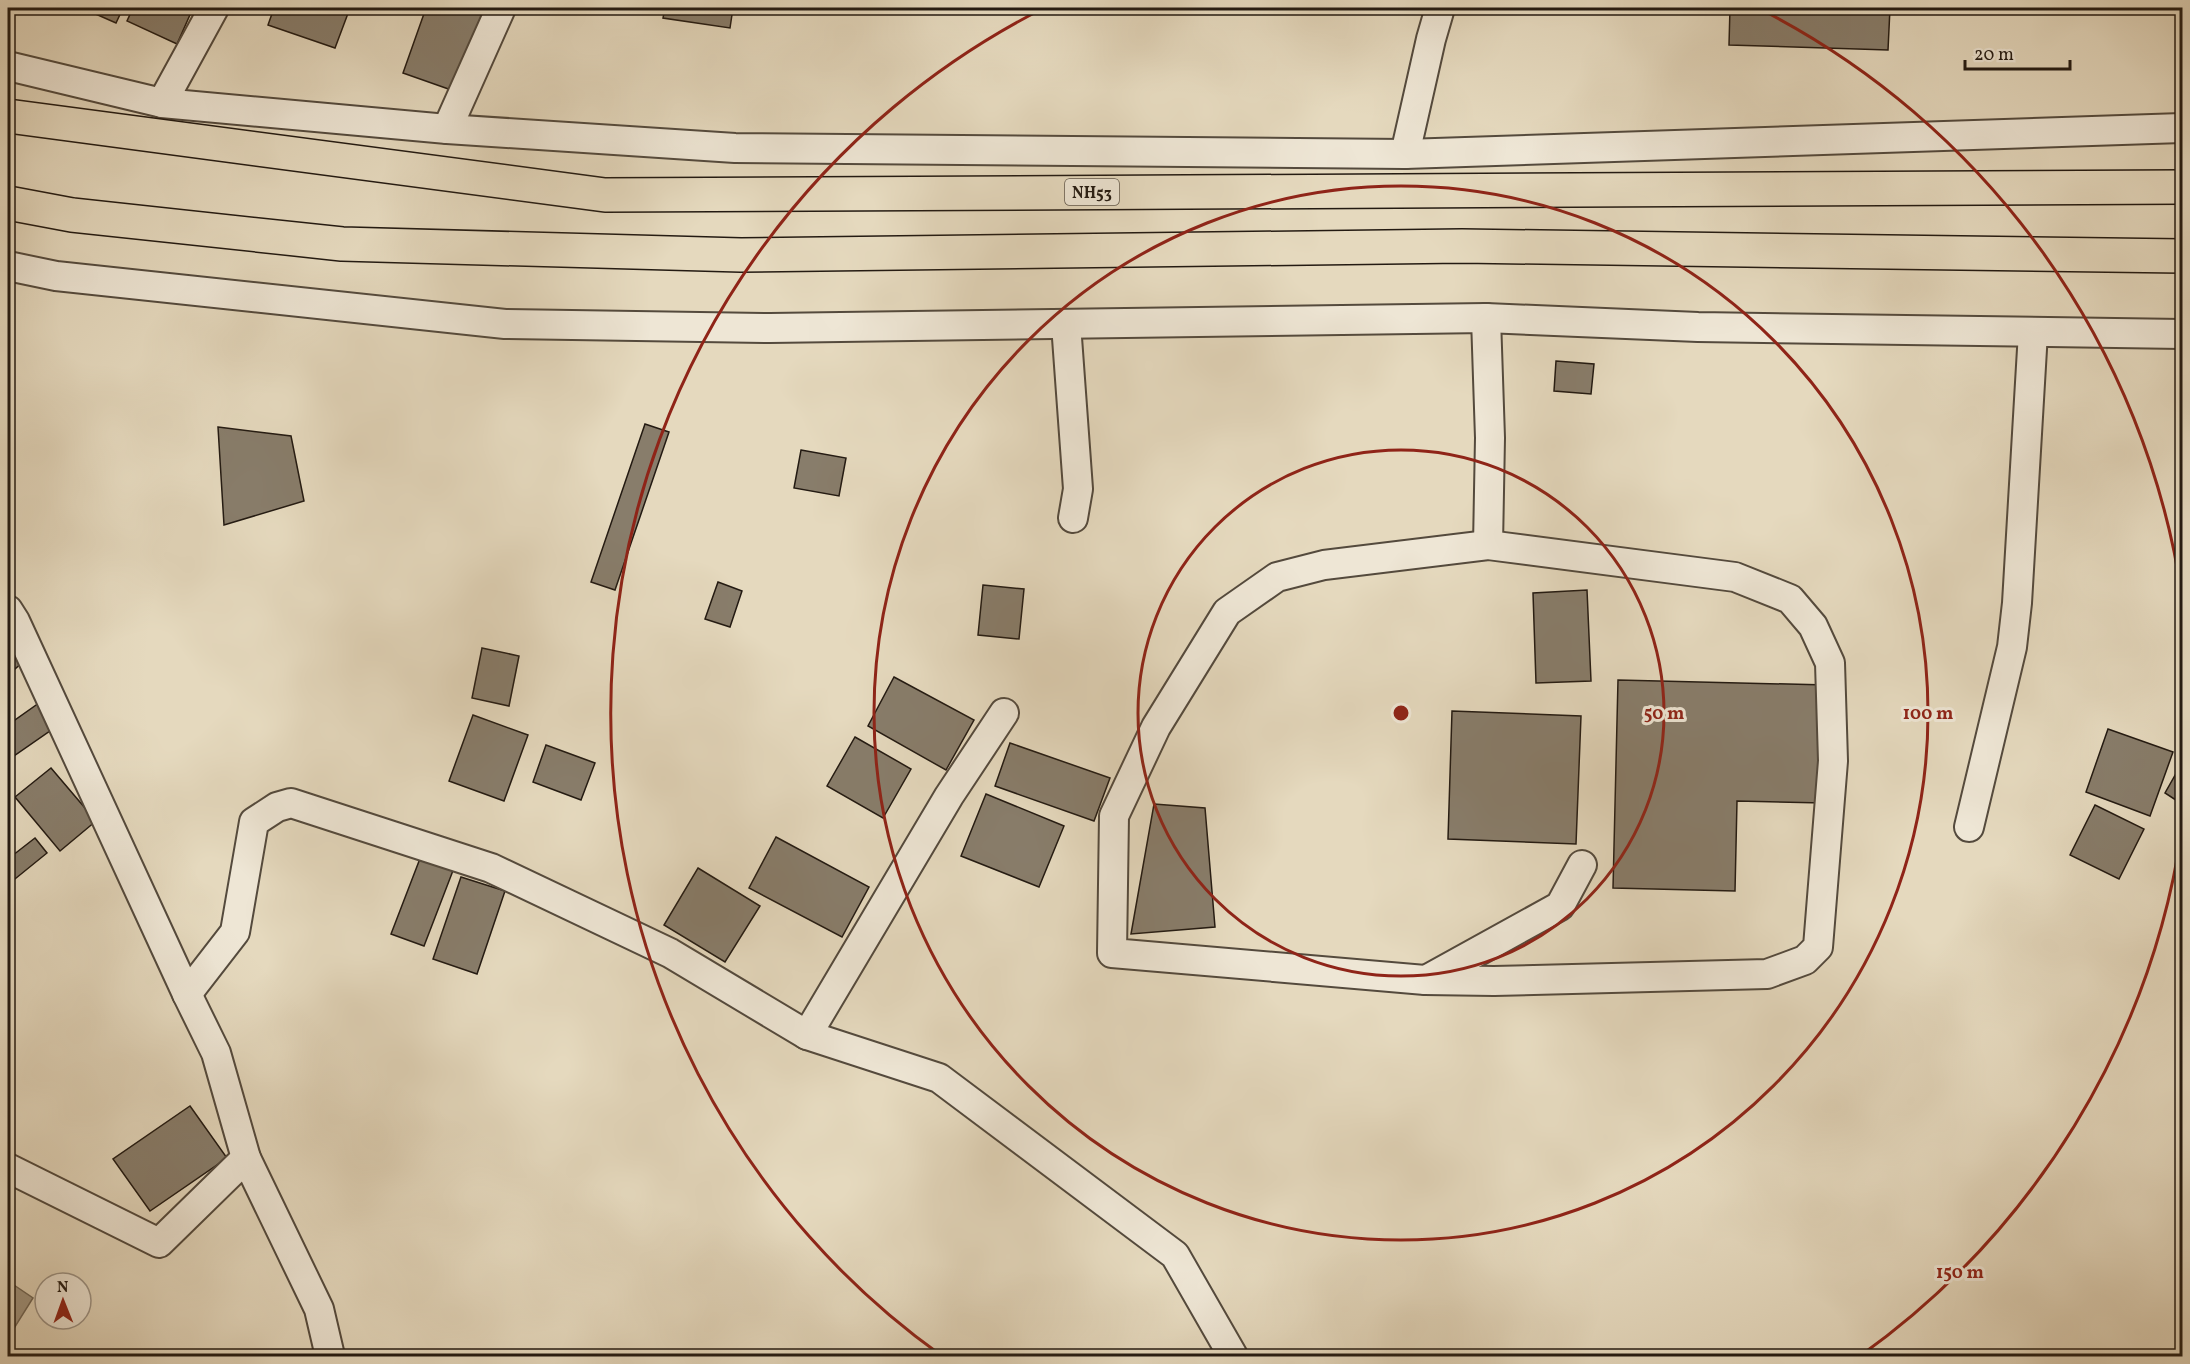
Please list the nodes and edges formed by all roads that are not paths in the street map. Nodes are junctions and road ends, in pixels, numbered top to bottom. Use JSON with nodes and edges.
{"nodes":[{"id":1,"x":214,"y":8,"type":"edge"},
{"id":2,"x":501,"y":8,"type":"edge"},
{"id":3,"x":1440,"y":8,"type":"edge"},
{"id":4,"x":8,"y":66,"type":"edge"},
{"id":5,"x":162,"y":103,"type":"junction"},
{"id":6,"x":8,"y":116,"type":"edge"},
{"id":7,"x":2182,"y":128,"type":"edge"},
{"id":8,"x":447,"y":129,"type":"junction"},
{"id":9,"x":1405,"y":154,"type":"junction"},
{"id":10,"x":2182,"y":187,"type":"edge"},
{"id":11,"x":8,"y":203,"type":"edge"},
{"id":12,"x":2182,"y":256,"type":"edge"},
{"id":13,"x":8,"y":266,"type":"edge"},
{"id":14,"x":1486,"y":318,"type":"junction"},
{"id":15,"x":1066,"y":324,"type":"junction"},
{"id":16,"x":2033,"y":332,"type":"junction"},
{"id":17,"x":2182,"y":334,"type":"edge"},
{"id":18,"x":1073,"y":518,"type":"dead end"},
{"id":19,"x":1488,"y":545,"type":"junction"},
{"id":20,"x":8,"y":610,"type":"edge"},
{"id":21,"x":1004,"y":712,"type":"dead end"},
{"id":22,"x":1969,"y":827,"type":"dead end"},
{"id":23,"x":1582,"y":865,"type":"dead end"},
{"id":24,"x":1425,"y":980,"type":"junction"},
{"id":25,"x":187,"y":994,"type":"junction"},
{"id":26,"x":807,"y":1035,"type":"junction"},
{"id":27,"x":246,"y":1158,"type":"junction"},
{"id":28,"x":8,"y":1168,"type":"edge"},
{"id":29,"x":330,"y":1356,"type":"edge"},
{"id":30,"x":1233,"y":1356,"type":"edge"}],
"edges":[{"from":1,"to":5,"type":"street"},
{"from":2,"to":8,"type":"street"},
{"from":3,"to":9,"type":"street"},
{"from":4,"to":5,"type":"street"},
{"from":5,"to":8,"type":"street"},
{"from":6,"to":10,"type":"highway","number":"NH53"},
{"from":7,"to":9,"type":"street"},
{"from":8,"to":9,"type":"street"},
{"from":11,"to":12,"type":"highway"},
{"from":13,"to":15,"type":"street"},
{"from":14,"to":15,"type":"street"},
{"from":14,"to":16,"type":"street"},
{"from":14,"to":19,"type":"street"},
{"from":15,"to":18,"type":"street"},
{"from":16,"to":17,"type":"street"},
{"from":16,"to":22,"type":"street"},
{"from":19,"to":24,"type":"street"},
{"from":19,"to":24,"type":"street"},
{"from":20,"to":25,"type":"street"},
{"from":21,"to":26,"type":"street"},
{"from":23,"to":24,"type":"street"},
{"from":25,"to":26,"type":"street"},
{"from":25,"to":27,"type":"street"},
{"from":26,"to":30,"type":"street"},
{"from":27,"to":28,"type":"street"},
{"from":27,"to":29,"type":"street"}]}
